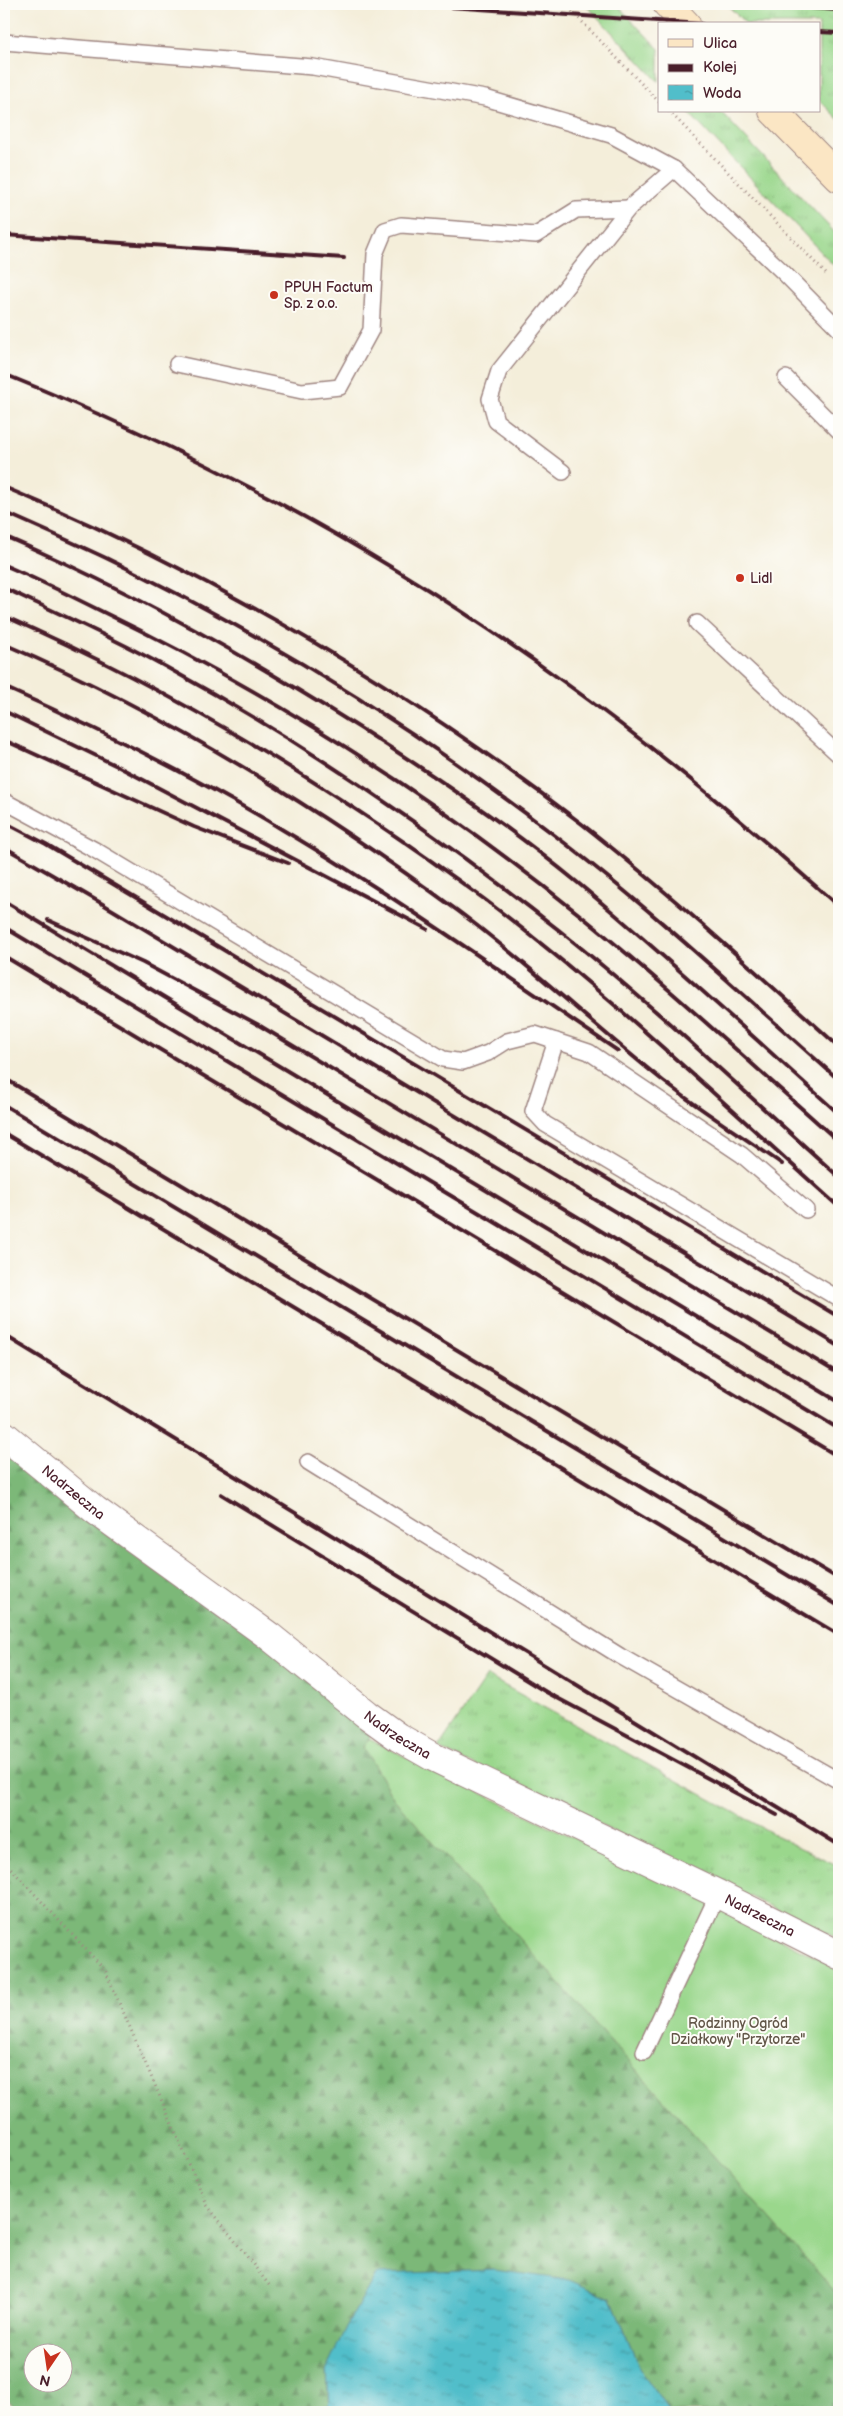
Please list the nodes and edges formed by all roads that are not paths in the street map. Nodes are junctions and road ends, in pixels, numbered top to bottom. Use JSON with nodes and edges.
{"nodes":[{"id":1,"x":667,"y":4,"type":"edge"},
{"id":2,"x":684,"y":22,"type":"edge"},
{"id":3,"x":4,"y":42,"type":"edge"},
{"id":4,"x":774,"y":112,"type":"edge"},
{"id":5,"x":674,"y":169,"type":"junction"},
{"id":6,"x":839,"y":178,"type":"edge"},
{"id":7,"x":629,"y":208,"type":"junction"},
{"id":8,"x":839,"y":329,"type":"edge"},
{"id":9,"x":177,"y":364,"type":"dead end"},
{"id":10,"x":786,"y":378,"type":"dead end"},
{"id":11,"x":839,"y":431,"type":"edge"},
{"id":12,"x":563,"y":472,"type":"dead end"},
{"id":13,"x":697,"y":624,"type":"dead end"},
{"id":14,"x":839,"y":755,"type":"edge"},
{"id":15,"x":4,"y":802,"type":"edge"},
{"id":16,"x":556,"y":1041,"type":"junction"},
{"id":17,"x":806,"y":1210,"type":"dead end"},
{"id":18,"x":839,"y":1299,"type":"edge"},
{"id":19,"x":4,"y":1435,"type":"edge"},
{"id":20,"x":308,"y":1462,"type":"dead end"},
{"id":21,"x":839,"y":1781,"type":"edge"},
{"id":22,"x":718,"y":1894,"type":"junction"},
{"id":23,"x":839,"y":1955,"type":"edge"},
{"id":24,"x":644,"y":2052,"type":"dead end"}],
"edges":[{"from":1,"to":2,"type":"main road"},
{"from":3,"to":5,"type":"lane"},
{"from":4,"to":6,"type":"main road"},
{"from":5,"to":7,"type":"lane"},
{"from":5,"to":8,"type":"lane"},
{"from":7,"to":9,"type":"lane"},
{"from":7,"to":12,"type":"lane"},
{"from":10,"to":11,"type":"lane"},
{"from":13,"to":14,"type":"lane"},
{"from":15,"to":16,"type":"lane"},
{"from":16,"to":17,"type":"lane"},
{"from":16,"to":18,"type":"lane"},
{"from":19,"to":22,"type":"street","name":"Nadrzeczna"},
{"from":20,"to":21,"type":"lane"},
{"from":22,"to":23,"type":"street","name":"Nadrzeczna"},
{"from":22,"to":24,"type":"lane"}]}
